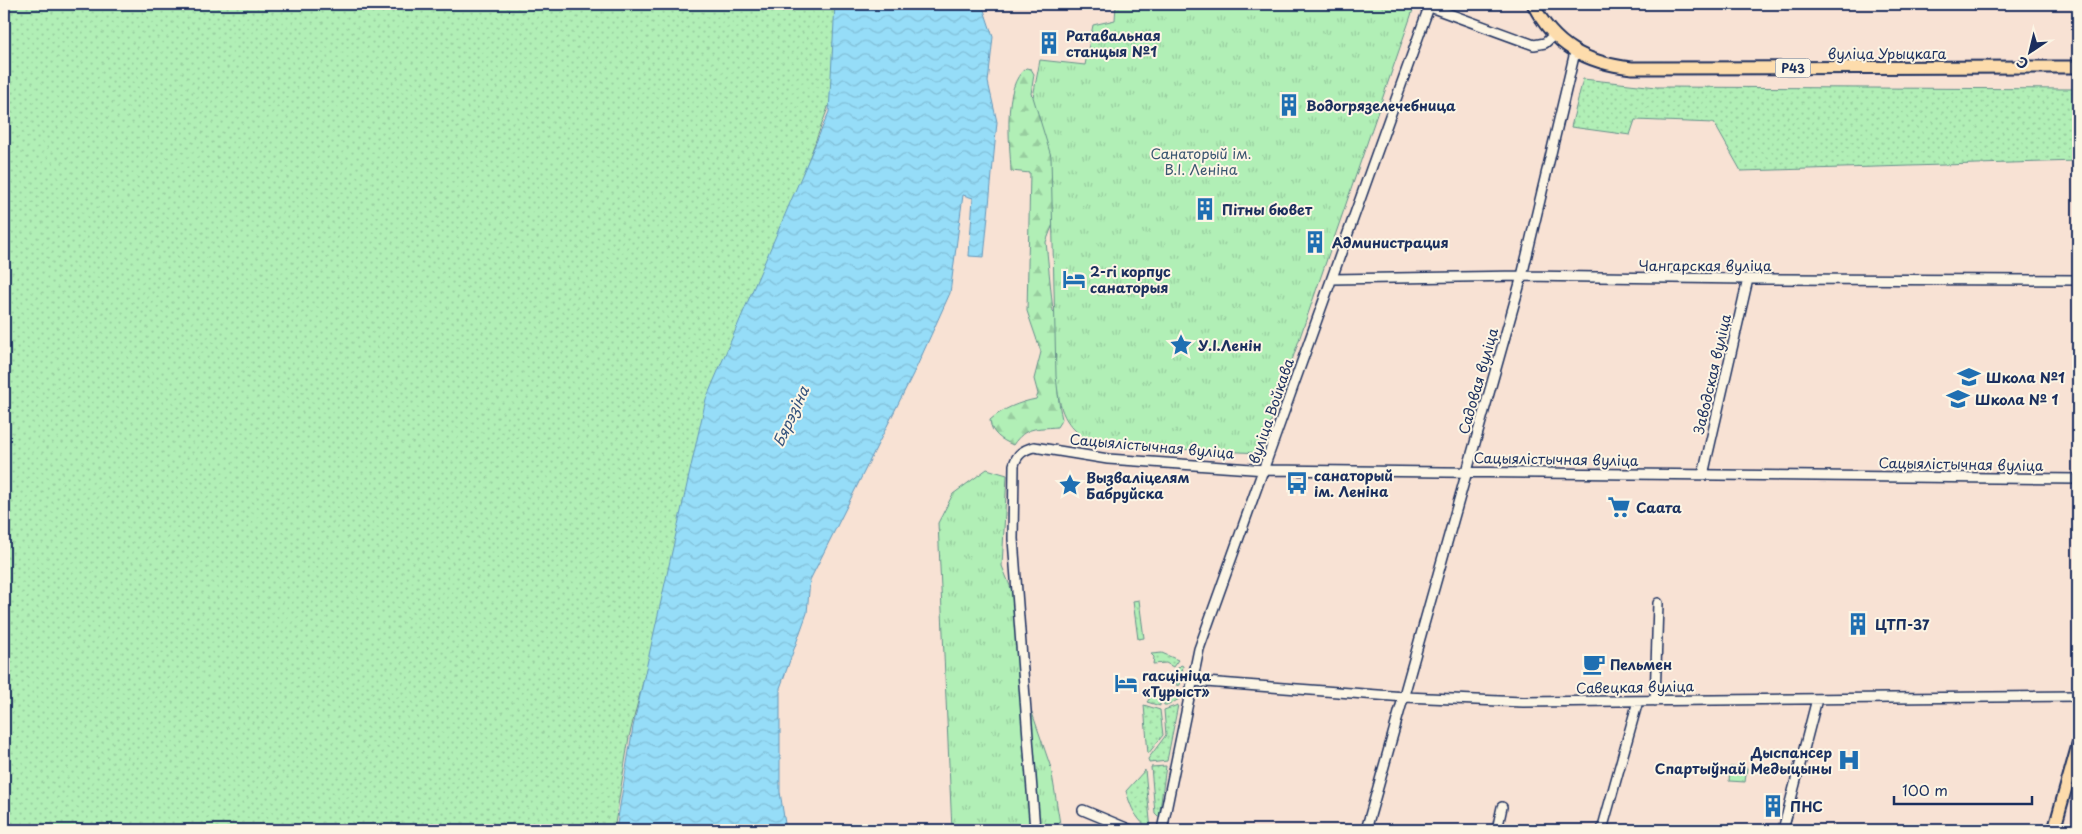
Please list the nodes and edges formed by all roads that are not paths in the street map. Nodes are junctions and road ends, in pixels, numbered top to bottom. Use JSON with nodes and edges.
{"nodes":[{"id":1,"x":1533,"y":4,"type":"edge"},
{"id":2,"x":1426,"y":6,"type":"edge"},
{"id":3,"x":1554,"y":35,"type":"junction"},
{"id":4,"x":1575,"y":52,"type":"junction"},
{"id":5,"x":2078,"y":68,"type":"edge"},
{"id":6,"x":1522,"y":276,"type":"junction"},
{"id":7,"x":1332,"y":279,"type":"junction"},
{"id":8,"x":1748,"y":279,"type":"junction"},
{"id":9,"x":2078,"y":280,"type":"edge"},
{"id":10,"x":1266,"y":470,"type":"junction"},
{"id":11,"x":1467,"y":471,"type":"junction"},
{"id":12,"x":1703,"y":475,"type":"junction"},
{"id":13,"x":2078,"y":479,"type":"edge"},
{"id":14,"x":1658,"y":603,"type":"dead end"},
{"id":15,"x":1192,"y":681,"type":"junction"},
{"id":16,"x":2078,"y":696,"type":"edge"},
{"id":17,"x":1405,"y":697,"type":"junction"},
{"id":18,"x":1817,"y":699,"type":"junction"},
{"id":19,"x":1638,"y":701,"type":"junction"},
{"id":20,"x":1655,"y":701,"type":"junction"},
{"id":21,"x":2078,"y":745,"type":"edge"},
{"id":22,"x":1502,"y":807,"type":"dead end"},
{"id":23,"x":1083,"y":810,"type":"dead end"},
{"id":24,"x":1035,"y":830,"type":"edge"},
{"id":25,"x":1131,"y":830,"type":"edge"},
{"id":26,"x":1162,"y":830,"type":"edge"},
{"id":27,"x":1366,"y":830,"type":"edge"},
{"id":28,"x":1497,"y":830,"type":"edge"},
{"id":29,"x":1602,"y":830,"type":"edge"},
{"id":30,"x":1783,"y":830,"type":"edge"},
{"id":31,"x":2054,"y":830,"type":"edge"}],
"edges":[{"from":1,"to":3,"type":"main road","name":"вуліца Урыцкага","number":"Р43"},
{"from":2,"to":3,"type":"street"},
{"from":2,"to":7,"type":"street","name":"вуліца Войкава"},
{"from":3,"to":4,"type":"main road","name":"вуліца Урыцкага","number":"Р43"},
{"from":4,"to":5,"type":"main road","name":"вуліца Урыцкага","number":"Р43"},
{"from":4,"to":6,"type":"street","name":"Садовая вуліца"},
{"from":6,"to":7,"type":"street","name":"Чангарская вуліца"},
{"from":6,"to":8,"type":"street","name":"Чангарская вуліца"},
{"from":6,"to":11,"type":"street","name":"Садовая вуліца"},
{"from":7,"to":10,"type":"street","name":"вуліца Войкава"},
{"from":8,"to":9,"type":"street","name":"Чангарская вуліца"},
{"from":8,"to":12,"type":"street","name":"Заводская вуліца"},
{"from":10,"to":11,"type":"street","name":"Сацыялістычная вуліца"},
{"from":10,"to":15,"type":"street","name":"вуліца Войкава"},
{"from":10,"to":24,"type":"street","name":"Сацыялістычная вуліца"},
{"from":11,"to":12,"type":"street","name":"Сацыялістычная вуліца"},
{"from":11,"to":17,"type":"street","name":"Садовая вуліца"},
{"from":12,"to":13,"type":"street","name":"Сацыялістычная вуліца"},
{"from":14,"to":20,"type":"street"},
{"from":15,"to":17,"type":"street","name":"Савецкая вуліца"},
{"from":15,"to":26,"type":"street","name":"вуліца Войкава"},
{"from":16,"to":18,"type":"street","name":"Савецкая вуліца"},
{"from":17,"to":19,"type":"street","name":"Савецкая вуліца"},
{"from":17,"to":27,"type":"street","name":"Садовая вуліца"},
{"from":18,"to":20,"type":"street","name":"Савецкая вуліца"},
{"from":18,"to":30,"type":"street"},
{"from":19,"to":20,"type":"street","name":"Савецкая вуліца"},
{"from":19,"to":29,"type":"street"},
{"from":21,"to":31,"type":"main road"},
{"from":22,"to":28,"type":"street"},
{"from":23,"to":25,"type":"street"}]}
